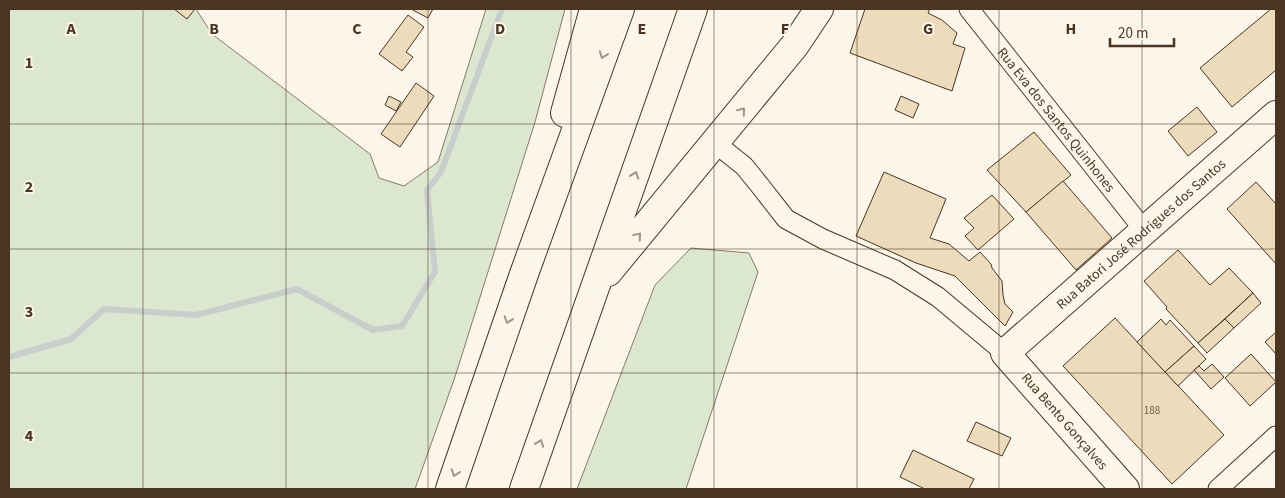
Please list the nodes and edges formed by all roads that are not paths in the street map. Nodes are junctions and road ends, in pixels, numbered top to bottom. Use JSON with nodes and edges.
{"nodes":[{"id":1,"x":594,"y":9,"type":"edge"},
{"id":2,"x":620,"y":9,"type":"edge"},
{"id":3,"x":693,"y":9,"type":"edge"},
{"id":4,"x":819,"y":9,"type":"edge"},
{"id":5,"x":969,"y":9,"type":"edge"},
{"id":6,"x":1276,"y":114,"type":"edge"},
{"id":7,"x":715,"y":143,"type":"junction"},
{"id":8,"x":1144,"y":230,"type":"junction"},
{"id":9,"x":524,"y":274,"type":"junction"},
{"id":10,"x":596,"y":287,"type":"junction"},
{"id":11,"x":1005,"y":353,"type":"junction"},
{"id":12,"x":1276,"y":436,"type":"edge"},
{"id":13,"x":450,"y":489,"type":"edge"},
{"id":14,"x":524,"y":489,"type":"edge"},
{"id":15,"x":1125,"y":489,"type":"edge"},
{"id":16,"x":1218,"y":489,"type":"edge"}],
"edges":[{"from":1,"to":9,"type":"main road"},
{"from":2,"to":9,"type":"main road","one_way":true},
{"from":10,"to":3,"type":"main road","one_way":true},
{"from":7,"to":4,"type":"main road","one_way":true},
{"from":5,"to":8,"type":"street","name":"Rua Eva dos Santos Quinhones"},
{"from":6,"to":8,"type":"main road","name":"Rua Batori José Rodrigues dos Santos"},
{"from":10,"to":7,"type":"main road","one_way":true},
{"from":7,"to":11,"type":"street"},
{"from":8,"to":11,"type":"main road","name":"Rua Batori José Rodrigues dos Santos"},
{"from":9,"to":13,"type":"main road","one_way":true},
{"from":14,"to":10,"type":"main road","one_way":true},
{"from":11,"to":15,"type":"main road","name":"Rua Bento Gonçalves"},
{"from":12,"to":16,"type":"street"}]}
